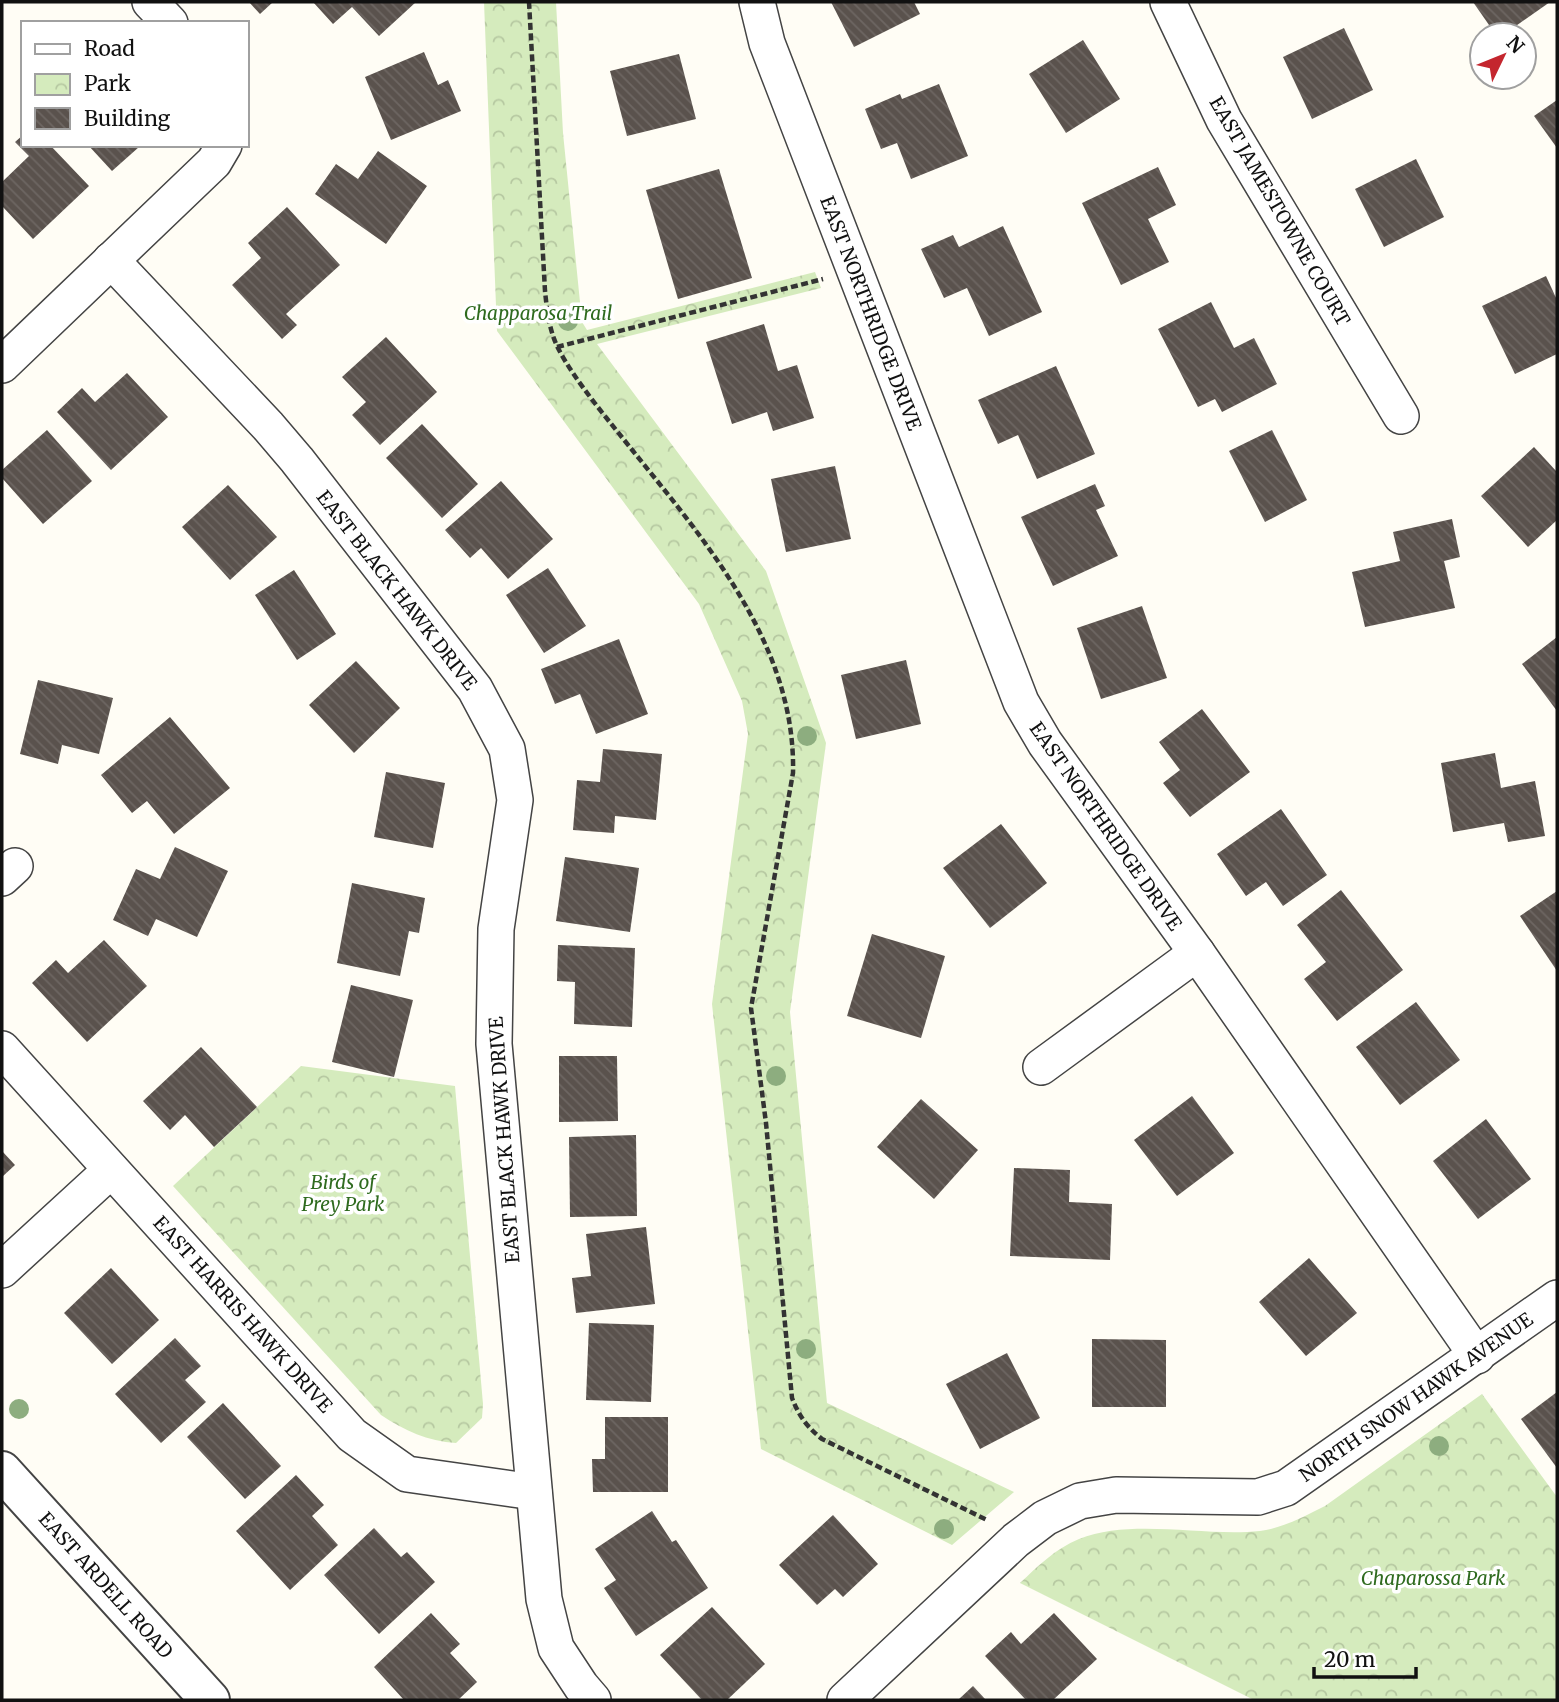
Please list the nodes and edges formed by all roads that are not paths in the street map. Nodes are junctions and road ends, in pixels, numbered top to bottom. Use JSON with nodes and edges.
{"nodes":[{"id":1,"x":150,"y":2,"type":"edge"},
{"id":2,"x":757,"y":2,"type":"edge"},
{"id":3,"x":1168,"y":2,"type":"edge"},
{"id":4,"x":168,"y":21,"type":"edge"},
{"id":5,"x":223,"y":147,"type":"edge"},
{"id":6,"x":111,"y":260,"type":"junction"},
{"id":7,"x":2,"y":365,"type":"edge"},
{"id":8,"x":1401,"y":416,"type":"dead end"},
{"id":9,"x":1197,"y":953,"type":"junction"},
{"id":10,"x":2,"y":1049,"type":"edge"},
{"id":11,"x":1041,"y":1067,"type":"dead end"},
{"id":12,"x":111,"y":1170,"type":"junction"},
{"id":13,"x":2,"y":1270,"type":"edge"},
{"id":14,"x":1557,"y":1298,"type":"edge"},
{"id":15,"x":1477,"y":1356,"type":"junction"},
{"id":16,"x":2,"y":1471,"type":"edge"},
{"id":17,"x":534,"y":1492,"type":"junction"},
{"id":18,"x":210,"y":1700,"type":"edge"},
{"id":19,"x":593,"y":1700,"type":"edge"},
{"id":20,"x":845,"y":1700,"type":"edge"}],
"edges":[{"from":1,"to":4,"type":"street"},
{"from":2,"to":9,"type":"street","name":"EAST NORTHRIDGE DRIVE"},
{"from":3,"to":8,"type":"street","name":"EAST JAMESTOWNE COURT"},
{"from":5,"to":6,"type":"street"},
{"from":6,"to":7,"type":"street"},
{"from":6,"to":17,"type":"street","name":"EAST BLACK HAWK DRIVE"},
{"from":9,"to":11,"type":"street"},
{"from":9,"to":15,"type":"street","name":"EAST NORTHRIDGE DRIVE"},
{"from":10,"to":12,"type":"street","name":"EAST HARRIS HAWK DRIVE"},
{"from":12,"to":13,"type":"street"},
{"from":12,"to":17,"type":"street","name":"EAST HARRIS HAWK DRIVE"},
{"from":14,"to":15,"type":"street","name":"NORTH SNOW HAWK AVENUE"},
{"from":15,"to":20,"type":"street","name":"NORTH SNOW HAWK AVENUE"},
{"from":16,"to":18,"type":"street","name":"EAST ARDELL ROAD"},
{"from":17,"to":19,"type":"street","name":"EAST BLACK HAWK DRIVE"}]}
